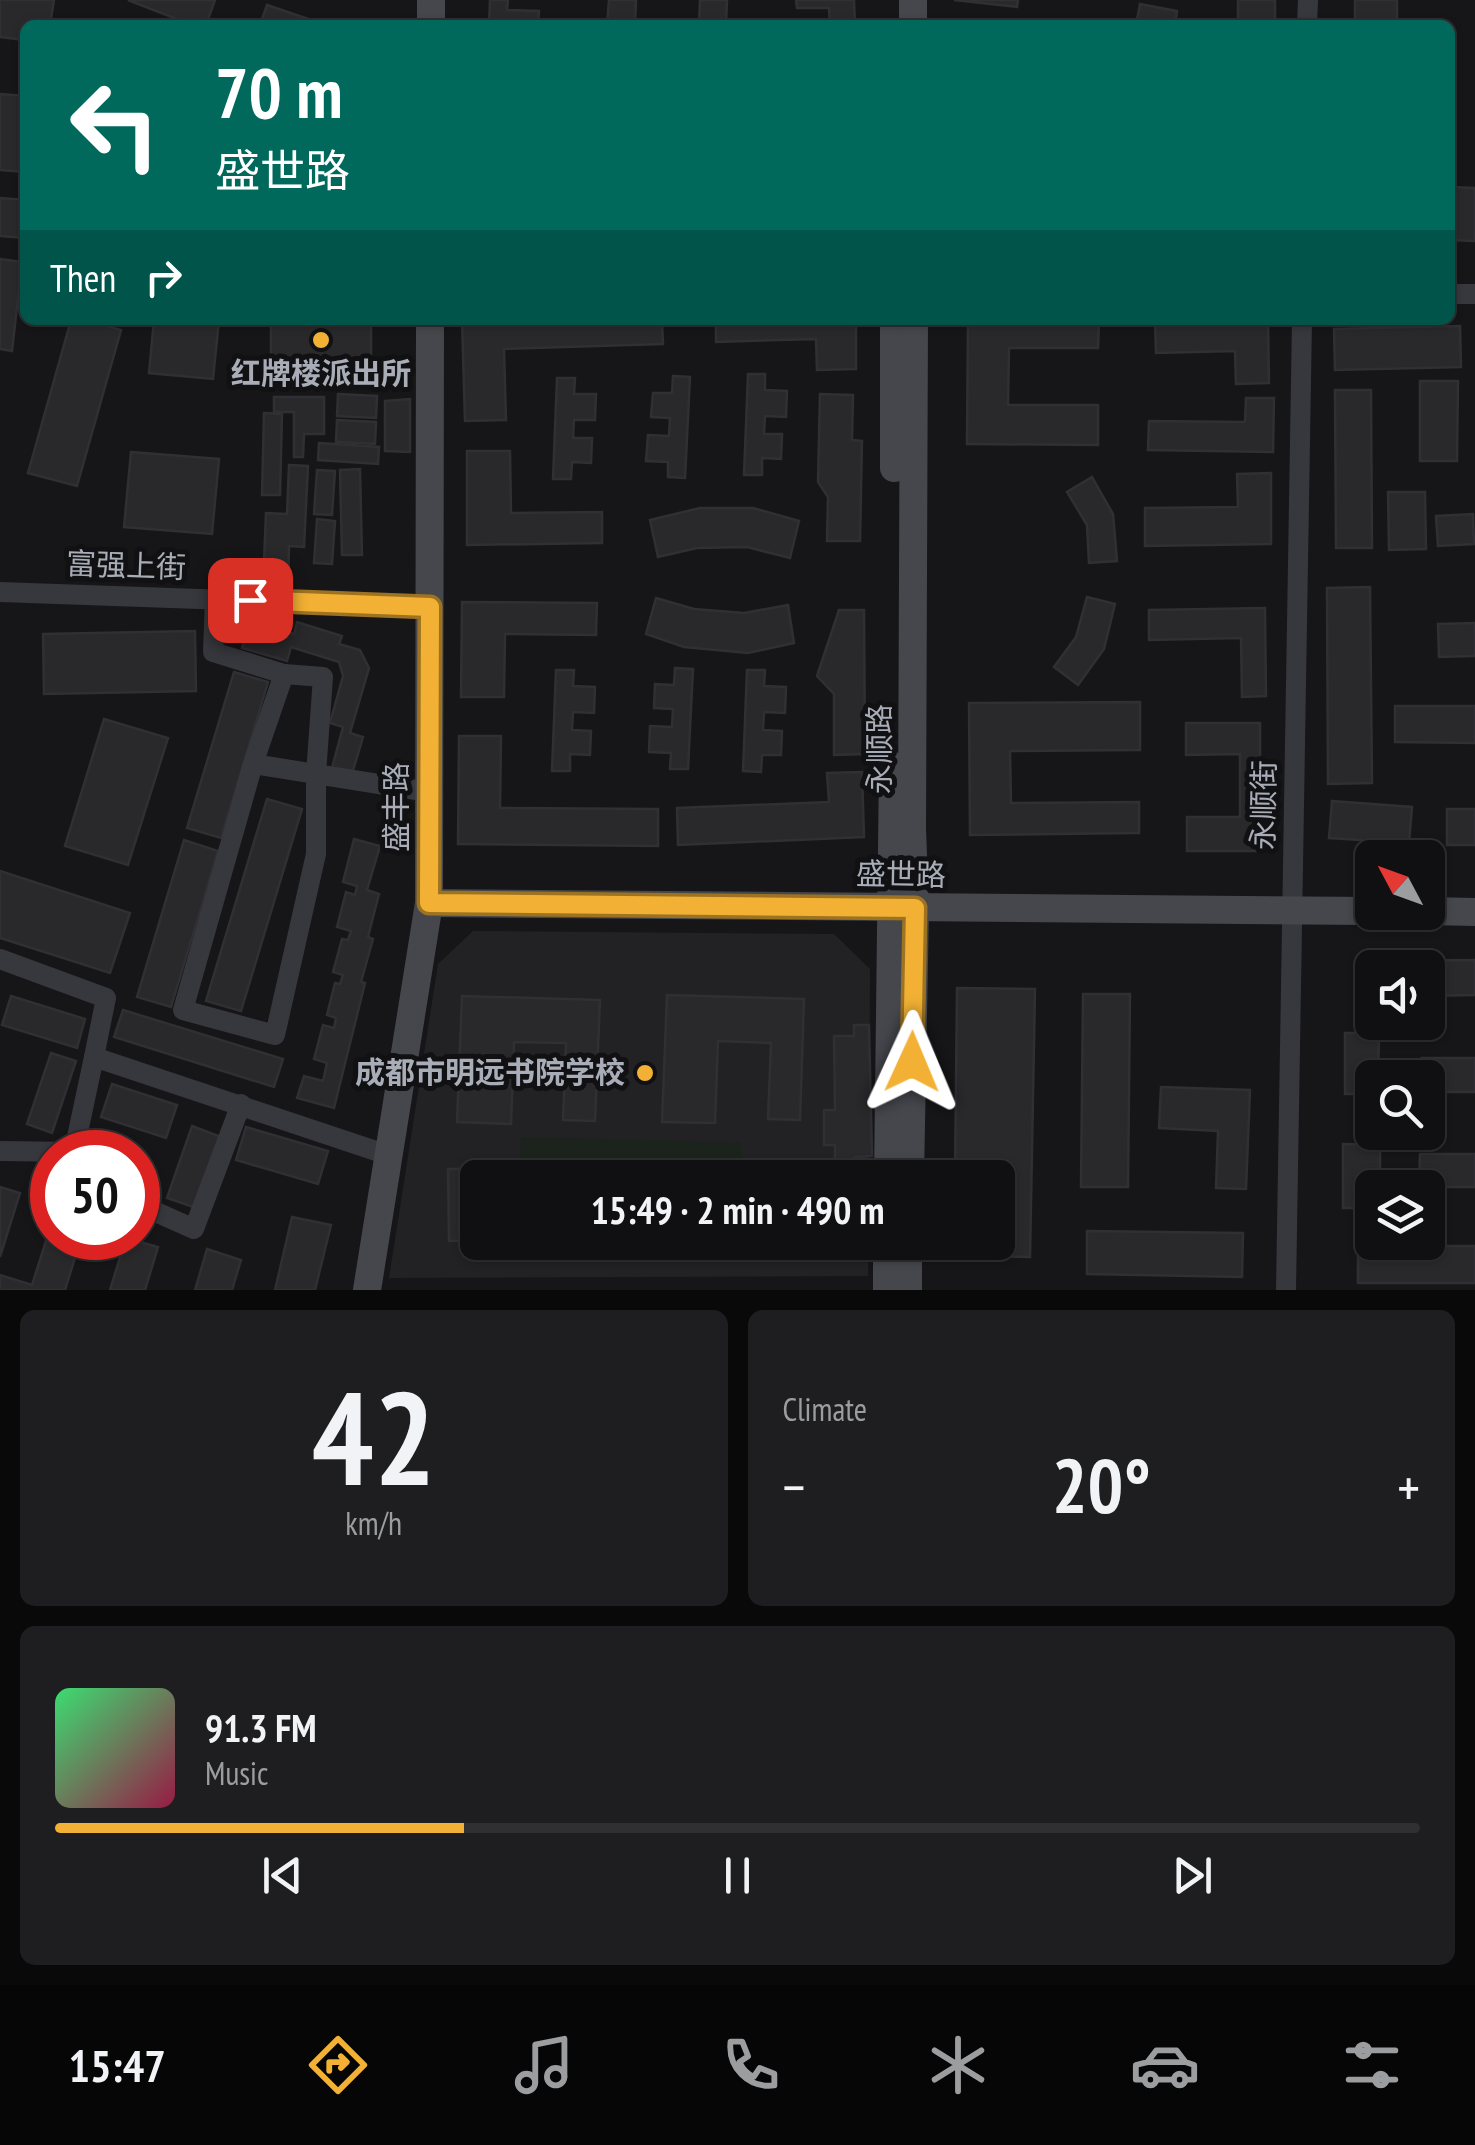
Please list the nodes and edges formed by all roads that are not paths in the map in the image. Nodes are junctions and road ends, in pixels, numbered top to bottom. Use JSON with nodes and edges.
{"nodes":[{"id":1,"x":430,"y":325,"type":"edge"},
{"id":2,"x":894,"y":325,"type":"edge"},
{"id":3,"x":914,"y":325,"type":"edge"},
{"id":4,"x":1302,"y":325,"type":"edge"},
{"id":5,"x":0,"y":592,"type":"edge"},
{"id":6,"x":214,"y":599,"type":"junction"},
{"id":7,"x":430,"y":607,"type":"junction"},
{"id":8,"x":284,"y":674,"type":"junction"},
{"id":9,"x":253,"y":764,"type":"junction"},
{"id":10,"x":316,"y":774,"type":"junction"},
{"id":11,"x":429,"y":792,"type":"junction"},
{"id":12,"x":429,"y":903,"type":"junction"},
{"id":13,"x":903,"y":908,"type":"junction"},
{"id":14,"x":1293,"y":911,"type":"junction"},
{"id":15,"x":1355,"y":911,"type":"edge"},
{"id":16,"x":1445,"y":912,"type":"edge"},
{"id":17,"x":1475,"y":912,"type":"edge"},
{"id":18,"x":0,"y":959,"type":"edge"},
{"id":19,"x":94,"y":1057,"type":"junction"},
{"id":20,"x":241,"y":1104,"type":"junction"},
{"id":21,"x":80,"y":1130,"type":"edge"},
{"id":22,"x":0,"y":1151,"type":"edge"},
{"id":23,"x":30,"y":1151,"type":"edge"},
{"id":24,"x":388,"y":1155,"type":"junction"},
{"id":25,"x":889,"y":1160,"type":"edge"},
{"id":26,"x":910,"y":1160,"type":"edge"},
{"id":27,"x":160,"y":1214,"type":"edge"},
{"id":28,"x":888,"y":1260,"type":"edge"},
{"id":29,"x":908,"y":1260,"type":"edge"},
{"id":30,"x":366,"y":1290,"type":"edge"},
{"id":31,"x":887,"y":1290,"type":"edge"},
{"id":32,"x":908,"y":1290,"type":"edge"},
{"id":33,"x":1286,"y":1290,"type":"edge"}],
"edges":[{"from":1,"to":7,"type":"street","name":"盛丰路"},
{"from":2,"to":13,"type":"street"},
{"from":3,"to":13,"type":"street","name":"永顺路"},
{"from":4,"to":14,"type":"street","name":"永顺街"},
{"from":5,"to":6,"type":"street","name":"富强上街"},
{"from":6,"to":7,"type":"street","name":"富强上街"},
{"from":6,"to":8,"type":"street"},
{"from":7,"to":11,"type":"street","name":"盛丰路"},
{"from":8,"to":9,"type":"street"},
{"from":8,"to":10,"type":"street"},
{"from":9,"to":10,"type":"street"},
{"from":9,"to":10,"type":"street"},
{"from":10,"to":11,"type":"street"},
{"from":11,"to":12,"type":"street","name":"盛丰路"},
{"from":12,"to":13,"type":"street","name":"盛世路"},
{"from":12,"to":24,"type":"street","name":"盛丰路"},
{"from":13,"to":14,"type":"street","name":"盛世路"},
{"from":13,"to":25,"type":"street"},
{"from":13,"to":26,"type":"street","name":"永顺路"},
{"from":14,"to":15,"type":"street","name":"盛世路"},
{"from":14,"to":33,"type":"street","name":"永顺街"},
{"from":16,"to":17,"type":"street"},
{"from":18,"to":19,"type":"street"},
{"from":19,"to":20,"type":"street"},
{"from":19,"to":21,"type":"street"},
{"from":20,"to":24,"type":"street"},
{"from":20,"to":27,"type":"street"},
{"from":22,"to":23,"type":"street"},
{"from":24,"to":30,"type":"street","name":"盛丰路"},
{"from":28,"to":31,"type":"street"},
{"from":29,"to":32,"type":"street"}]}
